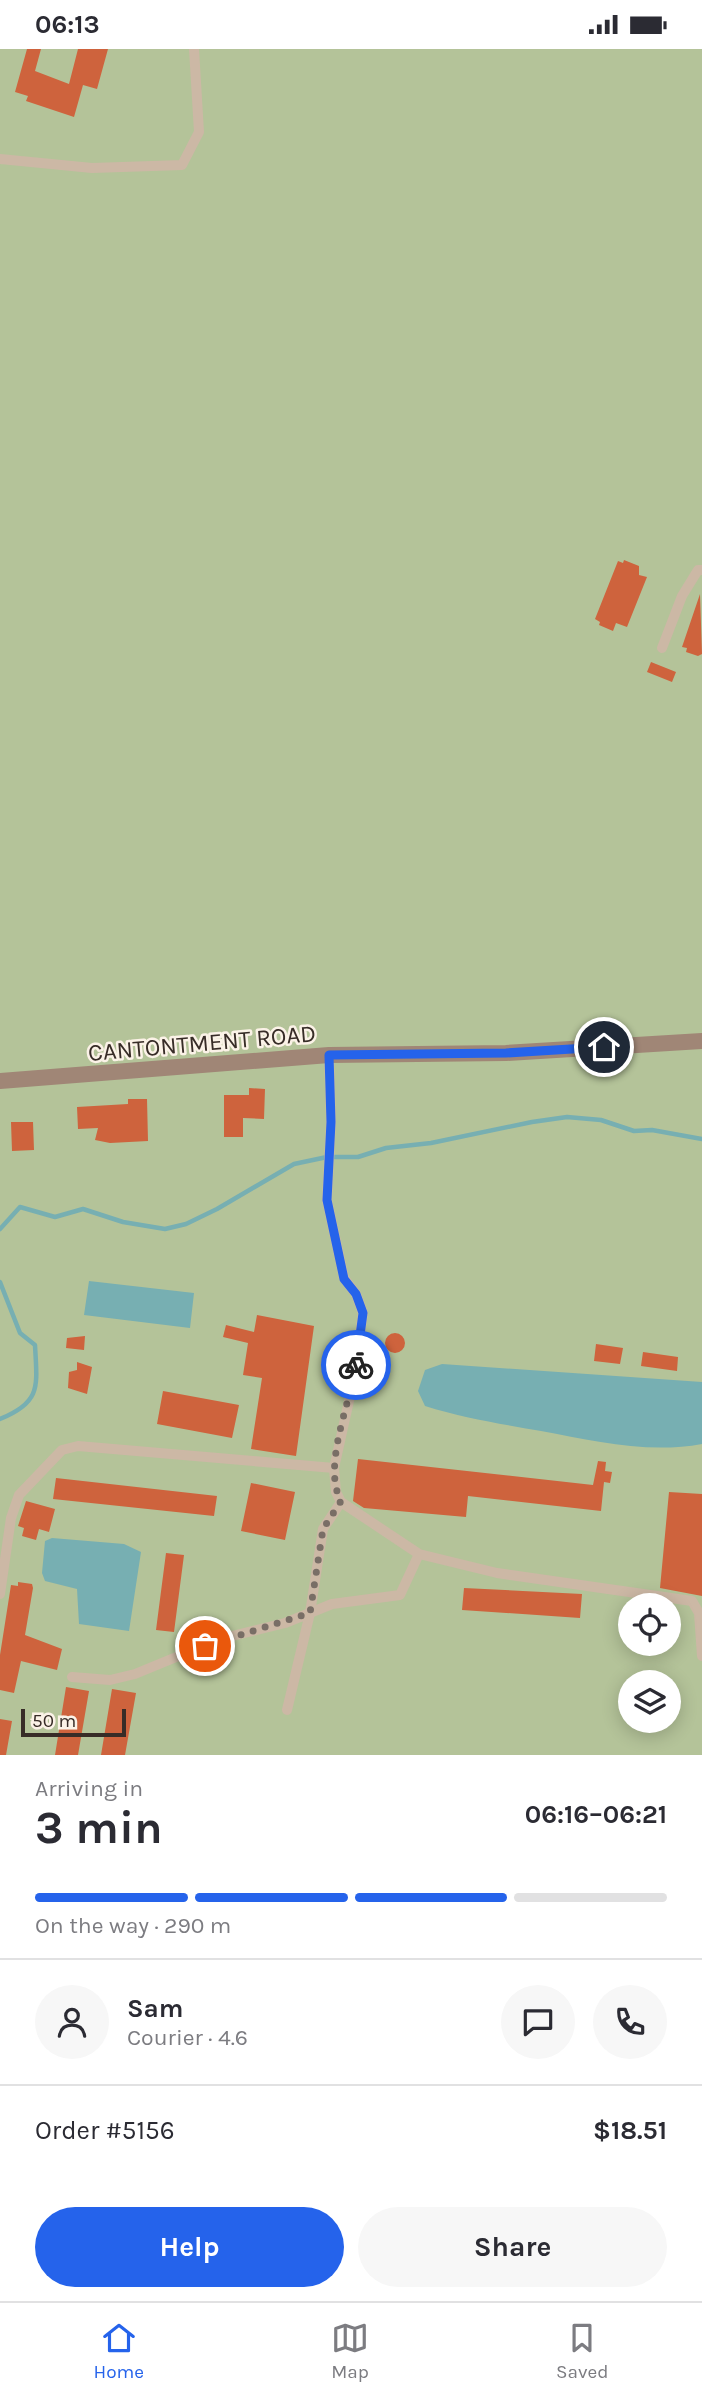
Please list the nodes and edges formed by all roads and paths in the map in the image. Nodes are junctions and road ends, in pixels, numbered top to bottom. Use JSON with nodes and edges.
{"nodes":[{"id":1,"x":194,"y":49,"type":"edge"},
{"id":2,"x":0,"y":159,"type":"edge"},
{"id":3,"x":702,"y":570,"type":"edge"},
{"id":4,"x":662,"y":648,"type":"dead end"},
{"id":5,"x":702,"y":1041,"type":"edge"},
{"id":6,"x":329,"y":1055,"type":"junction"},
{"id":7,"x":0,"y":1081,"type":"edge"},
{"id":8,"x":334,"y":1468,"type":"junction"},
{"id":9,"x":341,"y":1501,"type":"junction"},
{"id":10,"x":419,"y":1554,"type":"junction"},
{"id":11,"x":0,"y":1594,"type":"edge"},
{"id":12,"x":310,"y":1613,"type":"junction"},
{"id":13,"x":702,"y":1656,"type":"edge"},
{"id":14,"x":72,"y":1677,"type":"dead end"},
{"id":15,"x":287,"y":1710,"type":"dead end"}],
"edges":[{"from":1,"to":2,"type":"street"},
{"from":3,"to":4,"type":"street"},
{"from":5,"to":6,"type":"street","name":"CANTONTMENT ROAD"},
{"from":6,"to":7,"type":"street","name":"CANTONTMENT ROAD"},
{"from":6,"to":8,"type":"street"},
{"from":8,"to":9,"type":"street"},
{"from":8,"to":11,"type":"street"},
{"from":9,"to":10,"type":"street"},
{"from":9,"to":12,"type":"street"},
{"from":10,"to":12,"type":"street"},
{"from":10,"to":13,"type":"street"},
{"from":12,"to":14,"type":"street"},
{"from":12,"to":15,"type":"street"}]}
